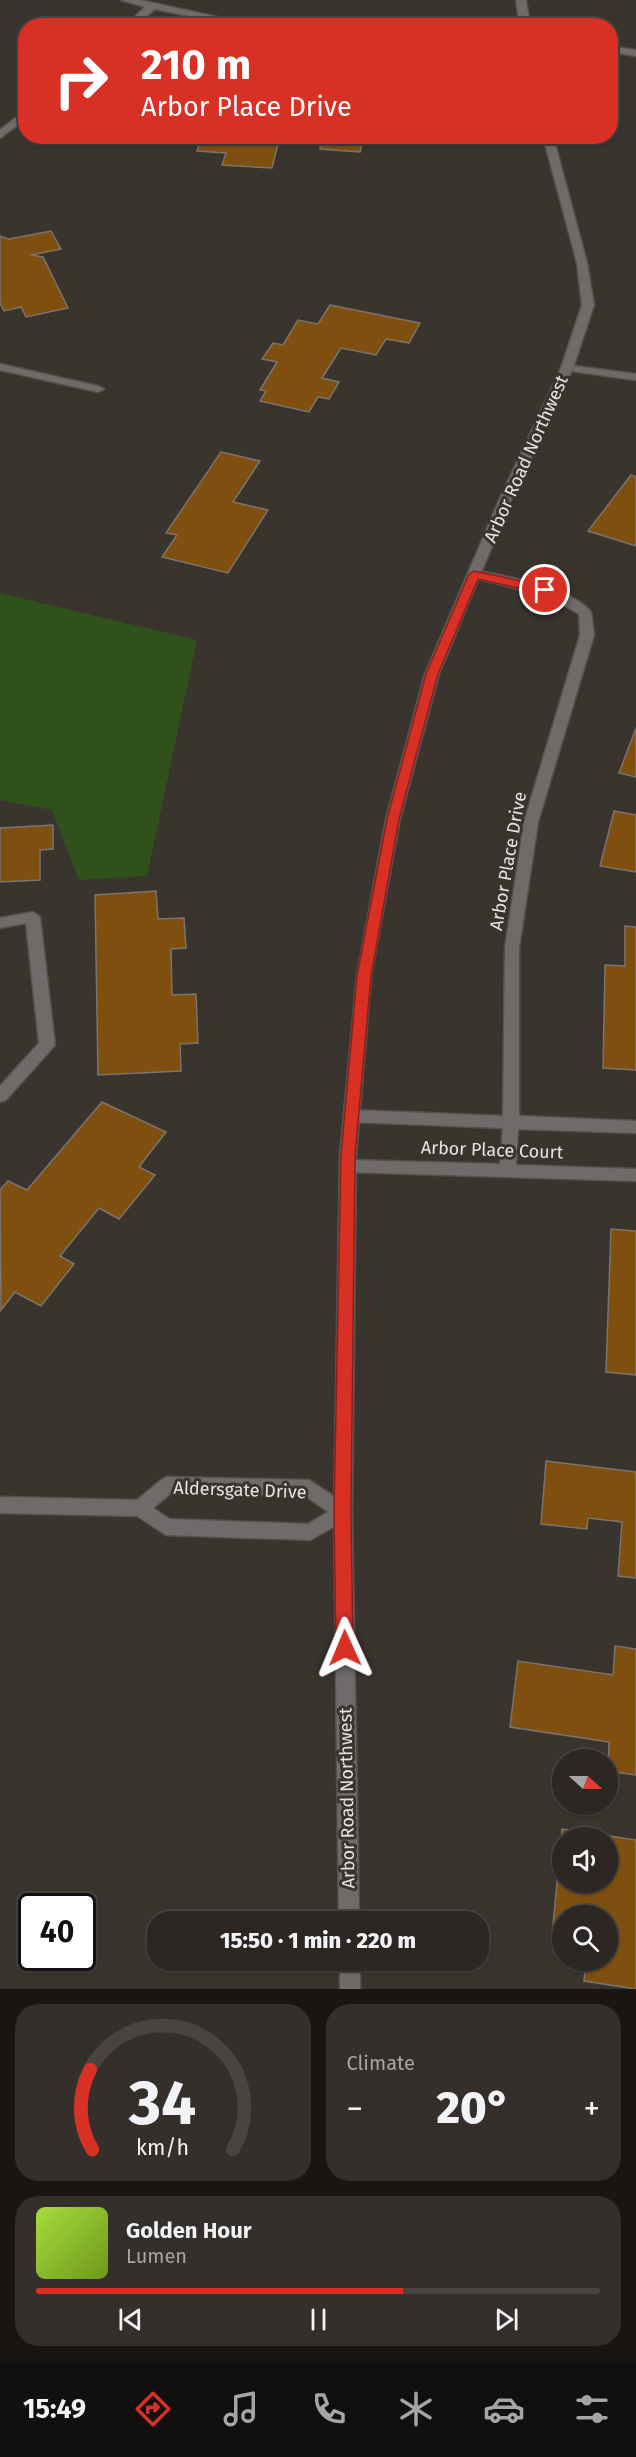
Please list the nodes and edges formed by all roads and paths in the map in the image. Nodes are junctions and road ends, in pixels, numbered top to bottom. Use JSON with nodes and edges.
{"nodes":[{"id":1,"x":126,"y":0,"type":"edge"},
{"id":2,"x":521,"y":0,"type":"edge"},
{"id":3,"x":152,"y":6,"type":"junction"},
{"id":4,"x":138,"y":18,"type":"edge"},
{"id":5,"x":213,"y":18,"type":"edge"},
{"id":6,"x":524,"y":18,"type":"edge"},
{"id":7,"x":618,"y":50,"type":"edge"},
{"id":8,"x":636,"y":53,"type":"edge"},
{"id":9,"x":18,"y":120,"type":"edge"},
{"id":10,"x":0,"y":135,"type":"edge"},
{"id":11,"x":550,"y":144,"type":"edge"},
{"id":12,"x":0,"y":367,"type":"edge"},
{"id":13,"x":567,"y":368,"type":"junction"},
{"id":14,"x":636,"y":378,"type":"edge"},
{"id":15,"x":98,"y":389,"type":"dead end"},
{"id":16,"x":474,"y":574,"type":"junction"},
{"id":17,"x":0,"y":923,"type":"edge"},
{"id":18,"x":0,"y":1096,"type":"edge"},
{"id":19,"x":352,"y":1116,"type":"junction"},
{"id":20,"x":511,"y":1121,"type":"junction"},
{"id":21,"x":636,"y":1127,"type":"edge"},
{"id":22,"x":348,"y":1166,"type":"junction"},
{"id":23,"x":508,"y":1169,"type":"junction"},
{"id":24,"x":636,"y":1175,"type":"edge"},
{"id":25,"x":0,"y":1505,"type":"edge"},
{"id":26,"x":140,"y":1508,"type":"junction"},
{"id":27,"x":343,"y":1512,"type":"junction"},
{"id":28,"x":349,"y":1911,"type":"edge"},
{"id":29,"x":350,"y":1971,"type":"edge"},
{"id":30,"x":350,"y":1989,"type":"edge"}],
"edges":[{"from":1,"to":3,"type":"street"},
{"from":2,"to":6,"type":"street"},
{"from":3,"to":4,"type":"street"},
{"from":3,"to":5,"type":"street"},
{"from":7,"to":8,"type":"street"},
{"from":9,"to":10,"type":"street"},
{"from":11,"to":13,"type":"street","name":"Arbor Road Northwest"},
{"from":12,"to":15,"type":"street"},
{"from":13,"to":14,"type":"street"},
{"from":13,"to":16,"type":"street","name":"Arbor Road Northwest"},
{"from":16,"to":19,"type":"street","name":"Arbor Road Northwest"},
{"from":16,"to":20,"type":"street","name":"Arbor Place Drive"},
{"from":17,"to":18,"type":"street"},
{"from":19,"to":20,"type":"street","name":"Arbor Place Court"},
{"from":19,"to":22,"type":"street","name":"Arbor Road Northwest"},
{"from":20,"to":21,"type":"street","name":"Arbor Place Court"},
{"from":20,"to":23,"type":"street","name":"Arbor Place Drive"},
{"from":22,"to":23,"type":"street","name":"Arbor Place Court"},
{"from":22,"to":27,"type":"street","name":"Arbor Road Northwest"},
{"from":23,"to":24,"type":"street","name":"Arbor Place Court"},
{"from":25,"to":26,"type":"street"},
{"from":26,"to":27,"type":"street","name":"Aldersgate Drive"},
{"from":26,"to":27,"type":"street","name":"Aldersgate Drive"},
{"from":27,"to":28,"type":"street","name":"Arbor Road Northwest"},
{"from":29,"to":30,"type":"street"}]}
